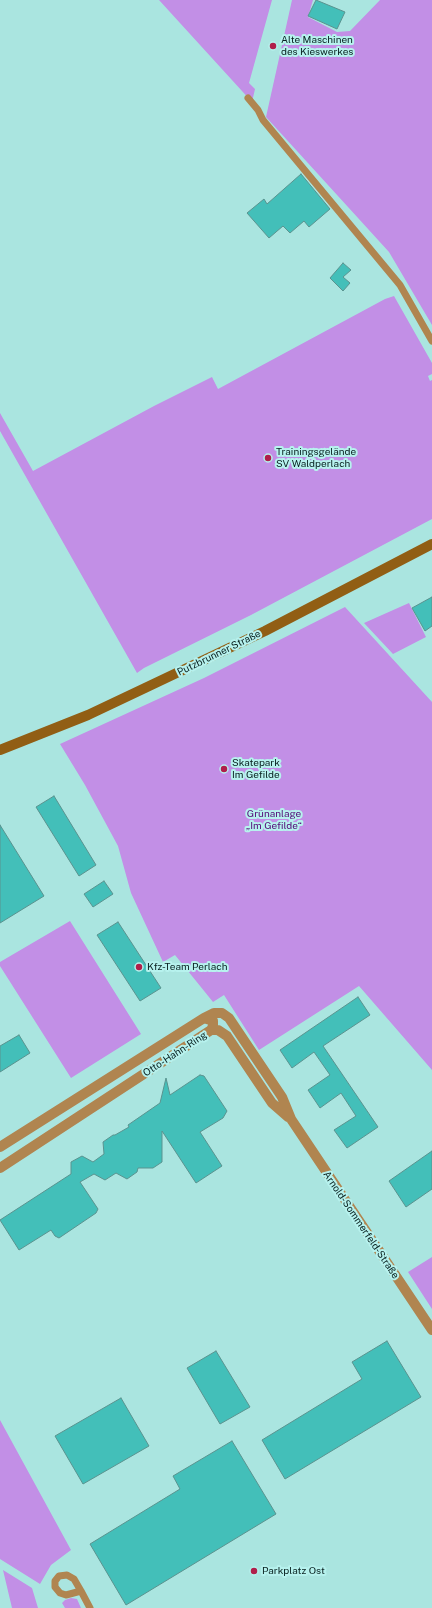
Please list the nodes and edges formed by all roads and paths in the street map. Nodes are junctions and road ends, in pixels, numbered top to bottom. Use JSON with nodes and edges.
{"nodes":[{"id":1,"x":248,"y":98,"type":"dead end"},
{"id":2,"x":432,"y":340,"type":"edge"},
{"id":3,"x":432,"y":544,"type":"edge"},
{"id":4,"x":0,"y":750,"type":"edge"},
{"id":5,"x":204,"y":1018,"type":"junction"},
{"id":6,"x":211,"y":1030,"type":"junction"},
{"id":7,"x":291,"y":1120,"type":"junction"},
{"id":8,"x":0,"y":1147,"type":"edge"},
{"id":9,"x":0,"y":1168,"type":"edge"},
{"id":10,"x":432,"y":1330,"type":"edge"},
{"id":11,"x":81,"y":1591,"type":"dead end"},
{"id":12,"x":90,"y":1608,"type":"edge"}],
"edges":[{"from":1,"to":2,"type":"lane"},
{"from":3,"to":4,"type":"main road","name":"Putzbrunner Straße"},
{"from":5,"to":6,"type":"street","name":"Otto-Hahn-Ring"},
{"from":5,"to":7,"type":"street","name":"Arnold-Sommerfeld-Straße"},
{"from":5,"to":8,"type":"street","name":"Otto-Hahn-Ring"},
{"from":6,"to":7,"type":"street","name":"Arnold-Sommerfeld-Straße"},
{"from":6,"to":9,"type":"street","name":"Otto-Hahn-Ring"},
{"from":7,"to":10,"type":"street","name":"Arnold-Sommerfeld-Straße"},
{"from":11,"to":12,"type":"lane"}]}
